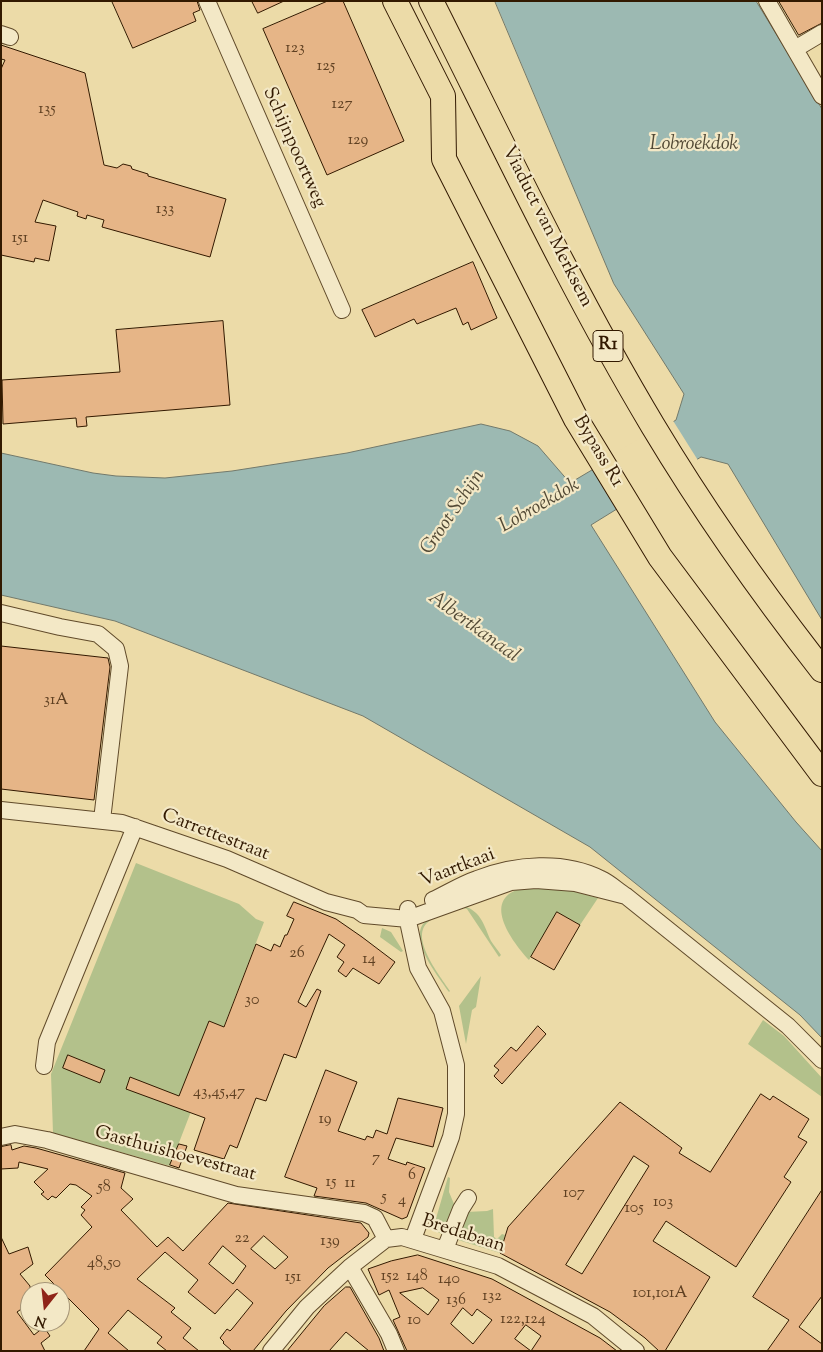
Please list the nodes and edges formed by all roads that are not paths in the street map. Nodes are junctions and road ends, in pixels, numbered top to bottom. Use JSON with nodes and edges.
{"nodes":[{"id":1,"x":207,"y":1,"type":"edge"},
{"id":2,"x":395,"y":1,"type":"edge"},
{"id":3,"x":431,"y":1,"type":"edge"},
{"id":4,"x":767,"y":1,"type":"edge"},
{"id":5,"x":822,"y":33,"type":"edge"},
{"id":6,"x":795,"y":49,"type":"junction"},
{"id":7,"x":822,"y":96,"type":"edge"},
{"id":8,"x":342,"y":310,"type":"dead end"},
{"id":9,"x":1,"y":613,"type":"edge"},
{"id":10,"x":822,"y":670,"type":"edge"},
{"id":11,"x":822,"y":774,"type":"edge"},
{"id":12,"x":1,"y":810,"type":"edge"},
{"id":13,"x":102,"y":820,"type":"junction"},
{"id":14,"x":135,"y":827,"type":"junction"},
{"id":15,"x":408,"y":914,"type":"junction"},
{"id":16,"x":822,"y":1060,"type":"edge"},
{"id":17,"x":44,"y":1066,"type":"dead end"},
{"id":18,"x":1,"y":1137,"type":"edge"},
{"id":19,"x":468,"y":1198,"type":"dead end"},
{"id":20,"x":386,"y":1239,"type":"junction"},
{"id":21,"x":413,"y":1239,"type":"junction"},
{"id":22,"x":445,"y":1249,"type":"junction"},
{"id":23,"x":350,"y":1267,"type":"junction"},
{"id":24,"x":271,"y":1351,"type":"edge"},
{"id":25,"x":396,"y":1351,"type":"edge"},
{"id":26,"x":636,"y":1351,"type":"edge"}],
"edges":[{"from":1,"to":8,"type":"street","name":"Schijnpoortweg"},
{"from":2,"to":11,"type":"highway","name":"Bypass R1"},
{"from":3,"to":10,"type":"highway","name":"Viaduct van Merksem","number":"R1"},
{"from":4,"to":6,"type":"street"},
{"from":5,"to":6,"type":"street"},
{"from":6,"to":7,"type":"street"},
{"from":9,"to":13,"type":"street"},
{"from":12,"to":13,"type":"street","name":"Carrettestraat"},
{"from":13,"to":14,"type":"street","name":"Carrettestraat"},
{"from":14,"to":15,"type":"street","name":"Carrettestraat"},
{"from":14,"to":17,"type":"street"},
{"from":15,"to":16,"type":"street","name":"Vaartkaai"},
{"from":15,"to":21,"type":"street"},
{"from":18,"to":20,"type":"street","name":"Gasthuishoevestraat"},
{"from":19,"to":22,"type":"street"},
{"from":20,"to":21,"type":"street","name":"Bredabaan"},
{"from":20,"to":23,"type":"street"},
{"from":21,"to":22,"type":"street","name":"Bredabaan"},
{"from":22,"to":26,"type":"street","name":"Bredabaan"},
{"from":23,"to":24,"type":"street"},
{"from":23,"to":25,"type":"street"}]}
